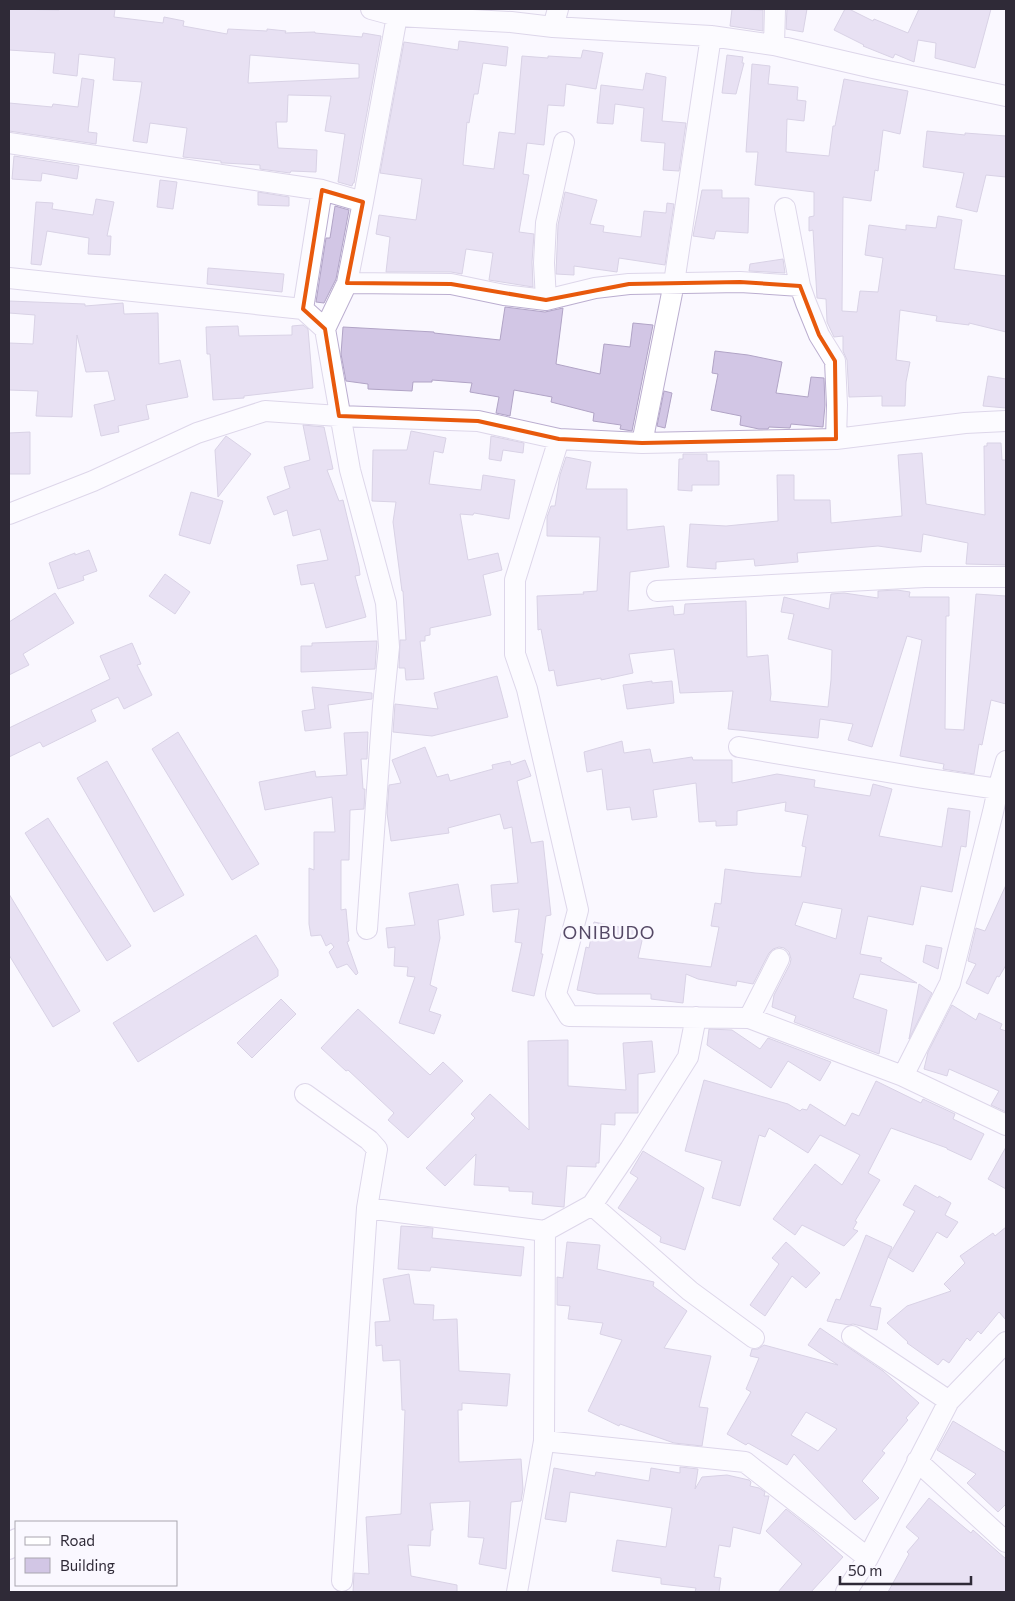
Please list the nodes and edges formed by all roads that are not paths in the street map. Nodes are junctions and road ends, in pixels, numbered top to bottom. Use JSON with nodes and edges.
{"nodes":[{"id":1,"x":371,"y":9,"type":"edge"},
{"id":2,"x":775,"y":9,"type":"edge"},
{"id":3,"x":397,"y":16,"type":"junction"},
{"id":4,"x":556,"y":18,"type":"edge"},
{"id":5,"x":711,"y":36,"type":"junction"},
{"id":6,"x":774,"y":45,"type":"junction"},
{"id":7,"x":1006,"y":96,"type":"edge"},
{"id":8,"x":564,"y":142,"type":"dead end"},
{"id":9,"x":9,"y":143,"type":"edge"},
{"id":10,"x":322,"y":190,"type":"junction"},
{"id":11,"x":363,"y":202,"type":"junction"},
{"id":12,"x":785,"y":208,"type":"dead end"},
{"id":13,"x":9,"y":278,"type":"edge"},
{"id":14,"x":347,"y":283,"type":"junction"},
{"id":15,"x":674,"y":283,"type":"junction"},
{"id":16,"x":800,"y":286,"type":"junction"},
{"id":17,"x":546,"y":300,"type":"junction"},
{"id":18,"x":303,"y":309,"type":"junction"},
{"id":19,"x":325,"y":329,"type":"junction"},
{"id":20,"x":339,"y":416,"type":"junction"},
{"id":21,"x":1006,"y":421,"type":"edge"},
{"id":22,"x":559,"y":439,"type":"junction"},
{"id":23,"x":836,"y":439,"type":"junction"},
{"id":24,"x":642,"y":443,"type":"junction"},
{"id":25,"x":9,"y":514,"type":"edge"},
{"id":26,"x":1006,"y":577,"type":"edge"},
{"id":27,"x":657,"y":591,"type":"dead end"},
{"id":28,"x":739,"y":747,"type":"dead end"},
{"id":29,"x":1006,"y":761,"type":"edge"},
{"id":30,"x":998,"y":789,"type":"junction"},
{"id":31,"x":1000,"y":814,"type":"edge"},
{"id":32,"x":367,"y":929,"type":"dead end"},
{"id":33,"x":779,"y":960,"type":"dead end"},
{"id":34,"x":696,"y":1017,"type":"junction"},
{"id":35,"x":749,"y":1018,"type":"junction"},
{"id":36,"x":902,"y":1076,"type":"junction"},
{"id":37,"x":305,"y":1094,"type":"dead end"},
{"id":38,"x":1006,"y":1124,"type":"edge"},
{"id":39,"x":592,"y":1205,"type":"junction"},
{"id":40,"x":366,"y":1208,"type":"junction"},
{"id":41,"x":545,"y":1231,"type":"junction"},
{"id":42,"x":852,"y":1336,"type":"dead end"},
{"id":43,"x":754,"y":1338,"type":"dead end"},
{"id":44,"x":1006,"y":1342,"type":"edge"},
{"id":45,"x":949,"y":1401,"type":"junction"},
{"id":46,"x":544,"y":1441,"type":"junction"},
{"id":47,"x":917,"y":1461,"type":"junction"},
{"id":48,"x":1006,"y":1542,"type":"edge"},
{"id":49,"x":868,"y":1558,"type":"junction"},
{"id":50,"x":342,"y":1581,"type":"dead end"},
{"id":51,"x":517,"y":1592,"type":"edge"},
{"id":52,"x":846,"y":1592,"type":"edge"}],
"edges":[{"from":1,"to":3,"type":"street"},
{"from":2,"to":6,"type":"street"},
{"from":3,"to":4,"type":"street"},
{"from":3,"to":11,"type":"street"},
{"from":4,"to":5,"type":"street"},
{"from":5,"to":6,"type":"street"},
{"from":5,"to":15,"type":"street"},
{"from":6,"to":7,"type":"street"},
{"from":8,"to":17,"type":"street"},
{"from":9,"to":10,"type":"street"},
{"from":10,"to":11,"type":"street"},
{"from":10,"to":18,"type":"street"},
{"from":11,"to":14,"type":"street"},
{"from":12,"to":16,"type":"street"},
{"from":13,"to":18,"type":"street"},
{"from":14,"to":17,"type":"street"},
{"from":14,"to":19,"type":"street"},
{"from":15,"to":16,"type":"street"},
{"from":15,"to":17,"type":"street"},
{"from":15,"to":24,"type":"street"},
{"from":16,"to":23,"type":"street"},
{"from":18,"to":19,"type":"street"},
{"from":19,"to":20,"type":"street"},
{"from":20,"to":22,"type":"street"},
{"from":20,"to":25,"type":"street"},
{"from":20,"to":32,"type":"street"},
{"from":21,"to":23,"type":"street"},
{"from":22,"to":24,"type":"street"},
{"from":22,"to":34,"type":"street"},
{"from":23,"to":24,"type":"street"},
{"from":26,"to":27,"type":"street"},
{"from":28,"to":30,"type":"street"},
{"from":29,"to":30,"type":"street"},
{"from":30,"to":31,"type":"street"},
{"from":31,"to":36,"type":"street"},
{"from":33,"to":35,"type":"street"},
{"from":34,"to":35,"type":"street"},
{"from":34,"to":39,"type":"street"},
{"from":35,"to":36,"type":"street"},
{"from":36,"to":38,"type":"street"},
{"from":37,"to":40,"type":"street"},
{"from":39,"to":41,"type":"street"},
{"from":39,"to":43,"type":"street"},
{"from":40,"to":41,"type":"street"},
{"from":40,"to":50,"type":"street"},
{"from":41,"to":46,"type":"street"},
{"from":42,"to":45,"type":"street"},
{"from":44,"to":45,"type":"street"},
{"from":45,"to":47,"type":"street"},
{"from":46,"to":49,"type":"street"},
{"from":46,"to":51,"type":"street"},
{"from":47,"to":48,"type":"street"},
{"from":47,"to":49,"type":"street"},
{"from":49,"to":52,"type":"street"}]}
